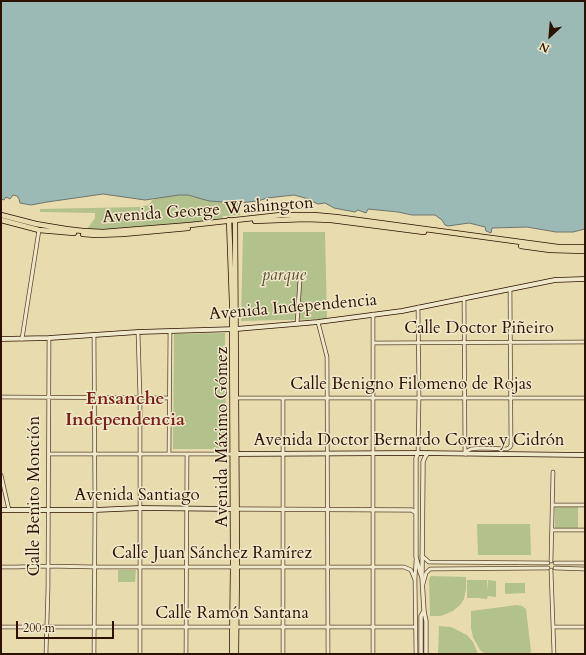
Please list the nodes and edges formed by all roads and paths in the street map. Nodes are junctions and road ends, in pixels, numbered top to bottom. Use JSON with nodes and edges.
{"nodes":[{"id":1,"x":1,"y":215,"type":"edge"},
{"id":2,"x":1,"y":220,"type":"edge"},
{"id":3,"x":232,"y":221,"type":"junction"},
{"id":4,"x":39,"y":227,"type":"junction"},
{"id":5,"x":585,"y":247,"type":"edge"},
{"id":6,"x":585,"y":251,"type":"edge"},
{"id":7,"x":585,"y":279,"type":"edge"},
{"id":8,"x":300,"y":280,"type":"dead end"},
{"id":9,"x":510,"y":289,"type":"junction"},
{"id":10,"x":464,"y":298,"type":"junction"},
{"id":11,"x":418,"y":307,"type":"junction"},
{"id":12,"x":373,"y":314,"type":"junction"},
{"id":13,"x":318,"y":322,"type":"junction"},
{"id":14,"x":297,"y":324,"type":"junction"},
{"id":15,"x":234,"y":329,"type":"junction"},
{"id":16,"x":170,"y":331,"type":"junction"},
{"id":17,"x":138,"y":332,"type":"junction"},
{"id":18,"x":94,"y":335,"type":"junction"},
{"id":19,"x":49,"y":338,"type":"junction"},
{"id":20,"x":1,"y":339,"type":"edge"},
{"id":21,"x":22,"y":339,"type":"junction"},
{"id":22,"x":510,"y":342,"type":"junction"},
{"id":23,"x":585,"y":342,"type":"edge"},
{"id":24,"x":373,"y":343,"type":"junction"},
{"id":25,"x":419,"y":343,"type":"junction"},
{"id":26,"x":464,"y":343,"type":"junction"},
{"id":27,"x":1,"y":397,"type":"edge"},
{"id":28,"x":49,"y":397,"type":"junction"},
{"id":29,"x":94,"y":398,"type":"junction"},
{"id":30,"x":140,"y":398,"type":"junction"},
{"id":31,"x":170,"y":398,"type":"junction"},
{"id":32,"x":236,"y":398,"type":"junction"},
{"id":33,"x":283,"y":398,"type":"junction"},
{"id":34,"x":327,"y":398,"type":"junction"},
{"id":35,"x":373,"y":398,"type":"junction"},
{"id":36,"x":419,"y":398,"type":"junction"},
{"id":37,"x":465,"y":398,"type":"junction"},
{"id":38,"x":510,"y":398,"type":"junction"},
{"id":39,"x":585,"y":398,"type":"edge"},
{"id":40,"x":418,"y":453,"type":"junction"},
{"id":41,"x":428,"y":453,"type":"junction"},
{"id":42,"x":49,"y":454,"type":"junction"},
{"id":43,"x":94,"y":454,"type":"junction"},
{"id":44,"x":140,"y":454,"type":"junction"},
{"id":45,"x":169,"y":454,"type":"junction"},
{"id":46,"x":187,"y":454,"type":"junction"},
{"id":47,"x":235,"y":454,"type":"junction"},
{"id":48,"x":283,"y":454,"type":"junction"},
{"id":49,"x":327,"y":454,"type":"junction"},
{"id":50,"x":373,"y":454,"type":"junction"},
{"id":51,"x":466,"y":454,"type":"junction"},
{"id":52,"x":585,"y":455,"type":"edge"},
{"id":53,"x":553,"y":472,"type":"dead end"},
{"id":54,"x":1,"y":475,"type":"edge"},
{"id":55,"x":552,"y":505,"type":"junction"},
{"id":56,"x":585,"y":505,"type":"edge"},
{"id":57,"x":140,"y":508,"type":"junction"},
{"id":58,"x":186,"y":509,"type":"junction"},
{"id":59,"x":1,"y":510,"type":"edge"},
{"id":60,"x":9,"y":510,"type":"junction"},
{"id":61,"x":48,"y":510,"type":"junction"},
{"id":62,"x":95,"y":510,"type":"junction"},
{"id":63,"x":235,"y":510,"type":"junction"},
{"id":64,"x":283,"y":510,"type":"junction"},
{"id":65,"x":327,"y":510,"type":"junction"},
{"id":66,"x":373,"y":510,"type":"junction"},
{"id":67,"x":416,"y":512,"type":"junction"},
{"id":68,"x":552,"y":530,"type":"junction"},
{"id":69,"x":585,"y":530,"type":"edge"},
{"id":70,"x":422,"y":556,"type":"junction"},
{"id":71,"x":416,"y":557,"type":"junction"},
{"id":72,"x":429,"y":562,"type":"junction"},
{"id":73,"x":480,"y":562,"type":"junction"},
{"id":74,"x":487,"y":562,"type":"junction"},
{"id":75,"x":551,"y":562,"type":"junction"},
{"id":76,"x":585,"y":563,"type":"edge"},
{"id":77,"x":48,"y":566,"type":"junction"},
{"id":78,"x":235,"y":566,"type":"junction"},
{"id":79,"x":1,"y":567,"type":"edge"},
{"id":80,"x":95,"y":567,"type":"junction"},
{"id":81,"x":140,"y":567,"type":"junction"},
{"id":82,"x":187,"y":567,"type":"junction"},
{"id":83,"x":283,"y":567,"type":"junction"},
{"id":84,"x":328,"y":567,"type":"junction"},
{"id":85,"x":373,"y":567,"type":"junction"},
{"id":86,"x":430,"y":569,"type":"junction"},
{"id":87,"x":480,"y":569,"type":"junction"},
{"id":88,"x":487,"y":569,"type":"junction"},
{"id":89,"x":551,"y":569,"type":"junction"},
{"id":90,"x":585,"y":569,"type":"edge"},
{"id":91,"x":422,"y":578,"type":"junction"},
{"id":92,"x":415,"y":580,"type":"junction"},
{"id":93,"x":423,"y":584,"type":"junction"},
{"id":94,"x":424,"y":611,"type":"junction"},
{"id":95,"x":1,"y":627,"type":"edge"},
{"id":96,"x":47,"y":627,"type":"junction"},
{"id":97,"x":95,"y":627,"type":"junction"},
{"id":98,"x":140,"y":627,"type":"junction"},
{"id":99,"x":187,"y":627,"type":"junction"},
{"id":100,"x":234,"y":627,"type":"junction"},
{"id":101,"x":283,"y":627,"type":"junction"},
{"id":102,"x":328,"y":627,"type":"junction"},
{"id":103,"x":373,"y":627,"type":"junction"},
{"id":104,"x":416,"y":627,"type":"junction"},
{"id":105,"x":553,"y":627,"type":"junction"},
{"id":106,"x":585,"y":627,"type":"edge"},
{"id":107,"x":46,"y":654,"type":"edge"},
{"id":108,"x":94,"y":654,"type":"edge"},
{"id":109,"x":140,"y":654,"type":"edge"},
{"id":110,"x":186,"y":654,"type":"edge"},
{"id":111,"x":232,"y":654,"type":"edge"},
{"id":112,"x":236,"y":654,"type":"edge"},
{"id":113,"x":283,"y":654,"type":"edge"},
{"id":114,"x":328,"y":654,"type":"edge"},
{"id":115,"x":373,"y":654,"type":"edge"},
{"id":116,"x":416,"y":654,"type":"edge"},
{"id":117,"x":421,"y":654,"type":"edge"},
{"id":118,"x":426,"y":654,"type":"edge"},
{"id":119,"x":554,"y":654,"type":"edge"}],
"edges":[{"from":1,"to":4,"type":"main road","name":"Avenida George Washington"},
{"from":2,"to":4,"type":"main road","name":"Avenida George Washington"},
{"from":3,"to":4,"type":"main road","name":"Avenida George Washington"},
{"from":3,"to":5,"type":"main road","name":"Avenida George Washington"},
{"from":3,"to":6,"type":"main road","name":"Avenida George Washington"},
{"from":3,"to":15,"type":"main road","name":"Avenida Máximo Gómez"},
{"from":4,"to":21,"type":"street"},
{"from":7,"to":9,"type":"main road","name":"Avenida Independencia"},
{"from":8,"to":14,"type":"street"},
{"from":9,"to":10,"type":"main road","name":"Avenida Independencia"},
{"from":9,"to":22,"type":"street"},
{"from":10,"to":11,"type":"main road","name":"Avenida Independencia"},
{"from":10,"to":26,"type":"street"},
{"from":11,"to":12,"type":"main road","name":"Avenida Independencia"},
{"from":11,"to":25,"type":"street"},
{"from":12,"to":13,"type":"main road","name":"Avenida Independencia"},
{"from":12,"to":24,"type":"street"},
{"from":13,"to":14,"type":"main road","name":"Avenida Independencia"},
{"from":13,"to":34,"type":"street"},
{"from":14,"to":15,"type":"main road","name":"Avenida Independencia"},
{"from":15,"to":16,"type":"main road","name":"Avenida Independencia"},
{"from":15,"to":32,"type":"main road","name":"Avenida Máximo Gómez"},
{"from":15,"to":47,"type":"main road","name":"Avenida Máximo Gómez"},
{"from":16,"to":17,"type":"main road","name":"Avenida Independencia"},
{"from":16,"to":31,"type":"street"},
{"from":17,"to":18,"type":"main road","name":"Avenida Independencia"},
{"from":17,"to":30,"type":"street"},
{"from":18,"to":19,"type":"main road","name":"Avenida Independencia"},
{"from":18,"to":29,"type":"street"},
{"from":19,"to":21,"type":"main road","name":"Avenida Independencia"},
{"from":19,"to":28,"type":"street","name":"Calle Benito Monción"},
{"from":20,"to":21,"type":"main road","name":"Avenida Independencia"},
{"from":22,"to":23,"type":"street","name":"Calle Doctor Piñeiro"},
{"from":22,"to":26,"type":"street","name":"Calle Doctor Piñeiro"},
{"from":22,"to":38,"type":"street"},
{"from":24,"to":25,"type":"street","name":"Calle Doctor Piñeiro"},
{"from":24,"to":35,"type":"street"},
{"from":25,"to":26,"type":"street","name":"Calle Doctor Piñeiro"},
{"from":25,"to":36,"type":"street"},
{"from":26,"to":37,"type":"street"},
{"from":27,"to":28,"type":"street"},
{"from":28,"to":29,"type":"street"},
{"from":28,"to":42,"type":"street","name":"Calle Benito Monción"},
{"from":29,"to":30,"type":"street"},
{"from":29,"to":43,"type":"street"},
{"from":30,"to":31,"type":"street"},
{"from":30,"to":44,"type":"street"},
{"from":31,"to":45,"type":"street"},
{"from":32,"to":33,"type":"street","name":"Calle Benigno Filomeno de Rojas"},
{"from":32,"to":47,"type":"main road","name":"Avenida Máximo Gómez"},
{"from":33,"to":34,"type":"street","name":"Calle Benigno Filomeno de Rojas"},
{"from":33,"to":48,"type":"street"},
{"from":34,"to":35,"type":"street","name":"Calle Benigno Filomeno de Rojas"},
{"from":34,"to":49,"type":"street"},
{"from":35,"to":36,"type":"street","name":"Calle Benigno Filomeno de Rojas"},
{"from":35,"to":50,"type":"street"},
{"from":36,"to":37,"type":"street","name":"Calle Benigno Filomeno de Rojas"},
{"from":36,"to":40,"type":"street"},
{"from":37,"to":38,"type":"street","name":"Calle Benigno Filomeno de Rojas"},
{"from":37,"to":51,"type":"street"},
{"from":38,"to":39,"type":"street","name":"Calle Benigno Filomeno de Rojas"},
{"from":38,"to":51,"type":"street"},
{"from":40,"to":41,"type":"main road","name":"Avenida Doctor Bernardo Correa y Cidrón"},
{"from":40,"to":50,"type":"main road","name":"Avenida Doctor Bernardo Correa y Cidrón"},
{"from":40,"to":67,"type":"street"},
{"from":41,"to":51,"type":"main road","name":"Avenida Doctor Bernardo Correa y Cidrón"},
{"from":41,"to":70,"type":"street"},
{"from":42,"to":43,"type":"street"},
{"from":42,"to":61,"type":"street","name":"Calle Benito Monción"},
{"from":43,"to":44,"type":"street"},
{"from":43,"to":62,"type":"street"},
{"from":44,"to":45,"type":"street"},
{"from":44,"to":57,"type":"street"},
{"from":45,"to":46,"type":"street"},
{"from":46,"to":47,"type":"street"},
{"from":46,"to":58,"type":"street"},
{"from":47,"to":48,"type":"main road","name":"Avenida Doctor Bernardo Correa y Cidrón"},
{"from":47,"to":63,"type":"main road","name":"Avenida Máximo Gómez"},
{"from":48,"to":49,"type":"main road","name":"Avenida Doctor Bernardo Correa y Cidrón"},
{"from":48,"to":64,"type":"street"},
{"from":49,"to":50,"type":"main road","name":"Avenida Doctor Bernardo Correa y Cidrón"},
{"from":49,"to":65,"type":"street"},
{"from":50,"to":66,"type":"street"},
{"from":51,"to":52,"type":"main road","name":"Avenida Doctor Bernardo Correa y Cidrón"},
{"from":53,"to":55,"type":"street"},
{"from":54,"to":60,"type":"street"},
{"from":55,"to":56,"type":"street"},
{"from":55,"to":68,"type":"street"},
{"from":57,"to":58,"type":"main road","name":"Avenida Santiago"},
{"from":57,"to":62,"type":"main road","name":"Avenida Santiago"},
{"from":57,"to":81,"type":"street"},
{"from":58,"to":63,"type":"main road","name":"Avenida Santiago"},
{"from":58,"to":82,"type":"street"},
{"from":59,"to":60,"type":"main road","name":"Avenida Santiago"},
{"from":60,"to":61,"type":"main road","name":"Avenida Santiago"},
{"from":61,"to":62,"type":"main road","name":"Avenida Santiago"},
{"from":61,"to":77,"type":"street","name":"Calle Benito Monción"},
{"from":62,"to":80,"type":"street"},
{"from":63,"to":64,"type":"street","name":"Avenida Santiago"},
{"from":63,"to":78,"type":"main road","name":"Avenida Máximo Gómez"},
{"from":64,"to":65,"type":"street","name":"Avenida Santiago"},
{"from":64,"to":83,"type":"street"},
{"from":65,"to":66,"type":"street","name":"Avenida Santiago"},
{"from":65,"to":84,"type":"street"},
{"from":66,"to":67,"type":"street","name":"Avenida Santiago"},
{"from":66,"to":85,"type":"street"},
{"from":67,"to":71,"type":"street"},
{"from":68,"to":69,"type":"street"},
{"from":68,"to":75,"type":"street"},
{"from":70,"to":72,"type":"street"},
{"from":70,"to":91,"type":"street"},
{"from":71,"to":91,"type":"street"},
{"from":71,"to":92,"type":"street"},
{"from":72,"to":73,"type":"street"},
{"from":72,"to":86,"type":"street"},
{"from":73,"to":74,"type":"street"},
{"from":73,"to":87,"type":"street"},
{"from":74,"to":75,"type":"street"},
{"from":74,"to":88,"type":"street"},
{"from":75,"to":76,"type":"street"},
{"from":75,"to":89,"type":"street"},
{"from":75,"to":89,"type":"street"},
{"from":77,"to":79,"type":"street","name":"Calle Juan Sánchez Ramírez"},
{"from":77,"to":80,"type":"street","name":"Calle Juan Sánchez Ramírez"},
{"from":77,"to":96,"type":"street","name":"Calle Benito Monción"},
{"from":78,"to":82,"type":"street","name":"Calle Juan Sánchez Ramírez"},
{"from":78,"to":83,"type":"street","name":"Calle Juan Sánchez Ramírez"},
{"from":78,"to":100,"type":"main road","name":"Avenida Máximo Gómez"},
{"from":80,"to":81,"type":"street","name":"Calle Juan Sánchez Ramírez"},
{"from":80,"to":97,"type":"street"},
{"from":81,"to":82,"type":"street","name":"Calle Juan Sánchez Ramírez"},
{"from":81,"to":98,"type":"street"},
{"from":82,"to":99,"type":"street"},
{"from":83,"to":84,"type":"street","name":"Calle Juan Sánchez Ramírez"},
{"from":83,"to":101,"type":"street"},
{"from":84,"to":85,"type":"street","name":"Calle Juan Sánchez Ramírez"},
{"from":84,"to":102,"type":"street"},
{"from":85,"to":92,"type":"street","name":"Calle Juan Sánchez Ramírez"},
{"from":85,"to":103,"type":"street"},
{"from":86,"to":87,"type":"street"},
{"from":86,"to":93,"type":"street"},
{"from":87,"to":88,"type":"street"},
{"from":88,"to":89,"type":"street"},
{"from":89,"to":90,"type":"street"},
{"from":89,"to":105,"type":"street"},
{"from":91,"to":93,"type":"street"},
{"from":92,"to":104,"type":"street"},
{"from":93,"to":94,"type":"street"},
{"from":94,"to":117,"type":"street"},
{"from":94,"to":118,"type":"street"},
{"from":95,"to":96,"type":"street","name":"Calle Ramón Santana"},
{"from":96,"to":97,"type":"street","name":"Calle Ramón Santana"},
{"from":96,"to":107,"type":"street","name":"Calle Benito Monción"},
{"from":97,"to":98,"type":"street","name":"Calle Ramón Santana"},
{"from":97,"to":108,"type":"street"},
{"from":98,"to":99,"type":"street","name":"Calle Ramón Santana"},
{"from":98,"to":109,"type":"street"},
{"from":99,"to":100,"type":"street","name":"Calle Ramón Santana"},
{"from":99,"to":110,"type":"street"},
{"from":100,"to":101,"type":"street","name":"Calle Ramón Santana"},
{"from":100,"to":111,"type":"main road","name":"Avenida Máximo Gómez"},
{"from":100,"to":112,"type":"main road","name":"Avenida Máximo Gómez"},
{"from":101,"to":102,"type":"street","name":"Calle Ramón Santana"},
{"from":101,"to":113,"type":"street"},
{"from":102,"to":103,"type":"street","name":"Calle Ramón Santana"},
{"from":102,"to":114,"type":"street"},
{"from":103,"to":104,"type":"street","name":"Calle Ramón Santana"},
{"from":103,"to":115,"type":"street"},
{"from":104,"to":116,"type":"street"},
{"from":105,"to":106,"type":"street"},
{"from":105,"to":119,"type":"street"}]}
